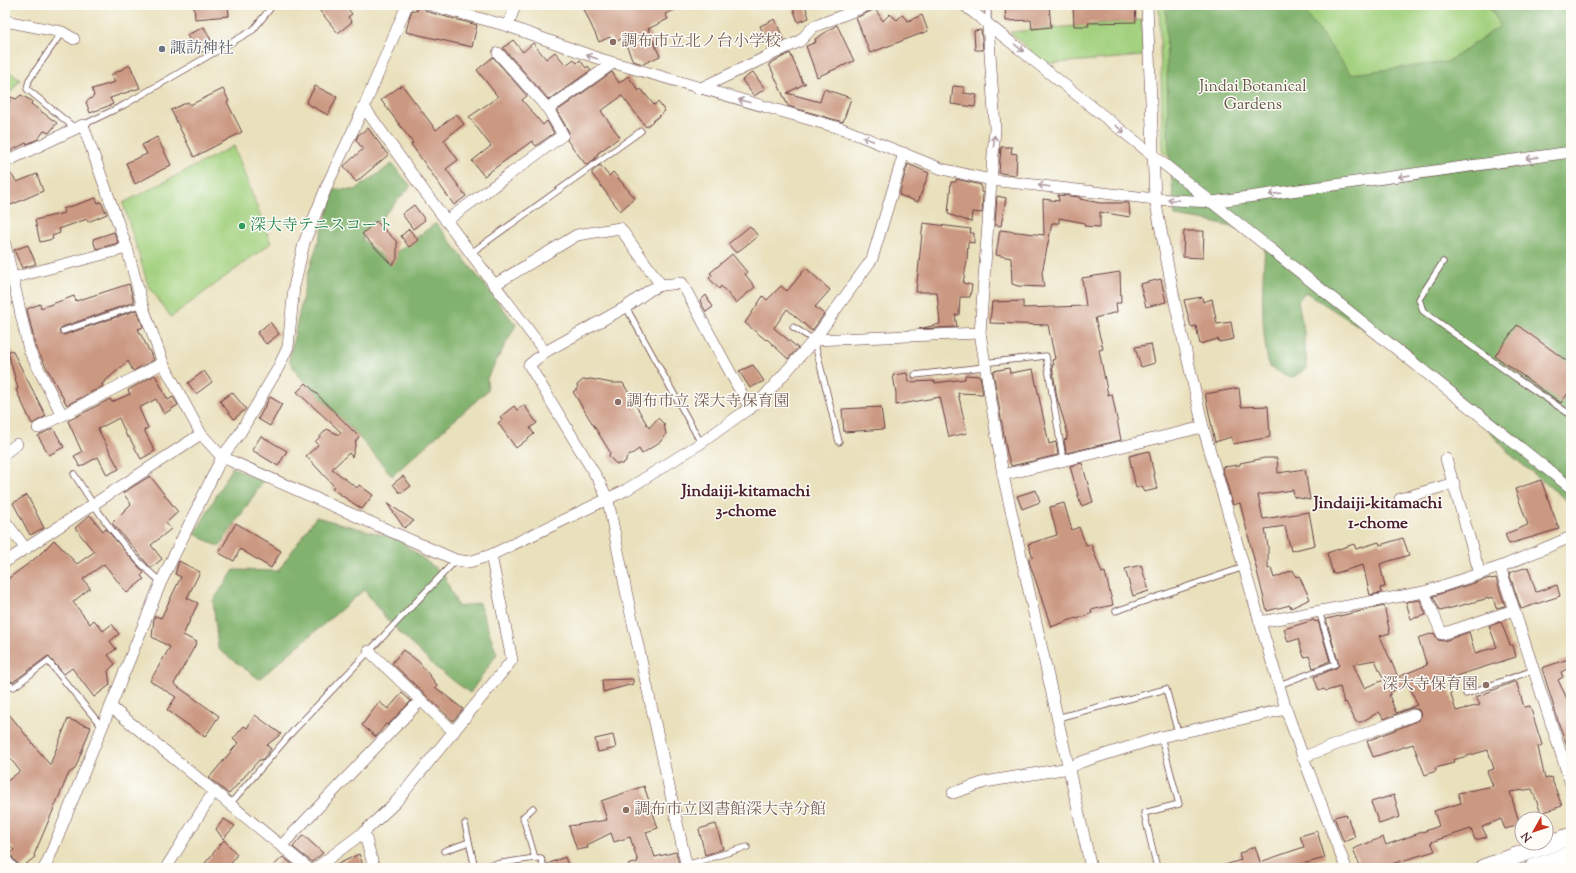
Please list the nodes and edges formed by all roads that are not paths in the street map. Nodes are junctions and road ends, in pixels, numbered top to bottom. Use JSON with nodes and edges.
{"nodes":[{"id":1,"x":273,"y":5,"type":"edge"},
{"id":2,"x":407,"y":5,"type":"edge"},
{"id":3,"x":430,"y":5,"type":"edge"},
{"id":4,"x":515,"y":5,"type":"edge"},
{"id":5,"x":869,"y":5,"type":"edge"},
{"id":6,"x":964,"y":5,"type":"edge"},
{"id":7,"x":988,"y":5,"type":"edge"},
{"id":8,"x":1147,"y":5,"type":"edge"},
{"id":9,"x":5,"y":21,"type":"edge"},
{"id":10,"x":988,"y":24,"type":"junction"},
{"id":11,"x":508,"y":26,"type":"junction"},
{"id":12,"x":62,"y":32,"type":"junction"},
{"id":13,"x":74,"y":39,"type":"dead end"},
{"id":14,"x":498,"y":53,"type":"dead end"},
{"id":15,"x":613,"y":63,"type":"junction"},
{"id":16,"x":699,"y":88,"type":"junction"},
{"id":17,"x":364,"y":107,"type":"junction"},
{"id":18,"x":548,"y":109,"type":"junction"},
{"id":19,"x":80,"y":127,"type":"junction"},
{"id":20,"x":641,"y":131,"type":"dead end"},
{"id":21,"x":1571,"y":152,"type":"edge"},
{"id":22,"x":904,"y":154,"type":"junction"},
{"id":23,"x":1154,"y":156,"type":"junction"},
{"id":24,"x":5,"y":162,"type":"edge"},
{"id":25,"x":991,"y":180,"type":"junction"},
{"id":26,"x":1155,"y":199,"type":"junction"},
{"id":27,"x":1212,"y":202,"type":"junction"},
{"id":28,"x":446,"y":221,"type":"junction"},
{"id":29,"x":5,"y":244,"type":"edge"},
{"id":30,"x":127,"y":248,"type":"junction"},
{"id":31,"x":471,"y":253,"type":"junction"},
{"id":32,"x":1443,"y":262,"type":"dead end"},
{"id":33,"x":494,"y":284,"type":"junction"},
{"id":34,"x":661,"y":285,"type":"junction"},
{"id":35,"x":10,"y":286,"type":"edge"},
{"id":36,"x":142,"y":304,"type":"junction"},
{"id":37,"x":626,"y":307,"type":"junction"},
{"id":38,"x":793,"y":327,"type":"dead end"},
{"id":39,"x":63,"y":331,"type":"dead end"},
{"id":40,"x":980,"y":333,"type":"junction"},
{"id":41,"x":814,"y":340,"type":"junction"},
{"id":42,"x":545,"y":352,"type":"junction"},
{"id":43,"x":163,"y":363,"type":"junction"},
{"id":44,"x":984,"y":365,"type":"junction"},
{"id":45,"x":915,"y":375,"type":"dead end"},
{"id":46,"x":750,"y":409,"type":"junction"},
{"id":47,"x":62,"y":415,"type":"junction"},
{"id":48,"x":1571,"y":415,"type":"edge"},
{"id":49,"x":1203,"y":427,"type":"junction"},
{"id":50,"x":38,"y":428,"type":"dead end"},
{"id":51,"x":201,"y":434,"type":"junction"},
{"id":52,"x":840,"y":442,"type":"dead end"},
{"id":53,"x":701,"y":443,"type":"junction"},
{"id":54,"x":17,"y":444,"type":"dead end"},
{"id":55,"x":5,"y":453,"type":"edge"},
{"id":56,"x":222,"y":457,"type":"junction"},
{"id":57,"x":1063,"y":459,"type":"junction"},
{"id":58,"x":1446,"y":459,"type":"dead end"},
{"id":59,"x":74,"y":474,"type":"dead end"},
{"id":60,"x":1003,"y":475,"type":"junction"},
{"id":61,"x":1454,"y":483,"type":"junction"},
{"id":62,"x":1571,"y":488,"type":"edge"},
{"id":63,"x":1400,"y":499,"type":"dead end"},
{"id":64,"x":608,"y":500,"type":"junction"},
{"id":65,"x":94,"y":505,"type":"junction"},
{"id":66,"x":5,"y":521,"type":"edge"},
{"id":67,"x":1571,"y":537,"type":"edge"},
{"id":68,"x":26,"y":549,"type":"junction"},
{"id":69,"x":491,"y":555,"type":"junction"},
{"id":70,"x":456,"y":560,"type":"junction"},
{"id":71,"x":5,"y":562,"type":"edge"},
{"id":72,"x":1244,"y":567,"type":"junction"},
{"id":73,"x":1500,"y":567,"type":"junction"},
{"id":74,"x":1480,"y":574,"type":"junction"},
{"id":75,"x":161,"y":582,"type":"junction"},
{"id":76,"x":1424,"y":592,"type":"junction"},
{"id":77,"x":1514,"y":610,"type":"junction"},
{"id":78,"x":1116,"y":611,"type":"dead end"},
{"id":79,"x":1319,"y":611,"type":"junction"},
{"id":80,"x":1260,"y":622,"type":"junction"},
{"id":81,"x":369,"y":650,"type":"junction"},
{"id":82,"x":1534,"y":670,"type":"junction"},
{"id":83,"x":5,"y":683,"type":"edge"},
{"id":84,"x":1279,"y":685,"type":"junction"},
{"id":85,"x":1466,"y":694,"type":"dead end"},
{"id":86,"x":421,"y":700,"type":"junction"},
{"id":87,"x":111,"y":707,"type":"junction"},
{"id":88,"x":1286,"y":709,"type":"junction"},
{"id":89,"x":1414,"y":715,"type":"dead end"},
{"id":90,"x":1057,"y":718,"type":"junction"},
{"id":91,"x":103,"y":728,"type":"junction"},
{"id":92,"x":454,"y":732,"type":"junction"},
{"id":93,"x":1178,"y":733,"type":"junction"},
{"id":94,"x":1161,"y":738,"type":"junction"},
{"id":95,"x":1303,"y":757,"type":"junction"},
{"id":96,"x":1069,"y":768,"type":"junction"},
{"id":97,"x":1570,"y":778,"type":"edge"},
{"id":98,"x":214,"y":791,"type":"junction"},
{"id":99,"x":954,"y":793,"type":"dead end"},
{"id":100,"x":230,"y":804,"type":"junction"},
{"id":101,"x":533,"y":808,"type":"dead end"},
{"id":102,"x":465,"y":824,"type":"dead end"},
{"id":103,"x":364,"y":832,"type":"junction"},
{"id":104,"x":1571,"y":836,"type":"edge"},
{"id":105,"x":469,"y":842,"type":"junction"},
{"id":106,"x":281,"y":846,"type":"junction"},
{"id":107,"x":747,"y":847,"type":"dead end"},
{"id":108,"x":444,"y":851,"type":"dead end"},
{"id":109,"x":1571,"y":854,"type":"edge"},
{"id":110,"x":5,"y":855,"type":"edge"},
{"id":111,"x":535,"y":858,"type":"junction"},
{"id":112,"x":49,"y":866,"type":"edge"},
{"id":113,"x":686,"y":866,"type":"edge"},
{"id":114,"x":16,"y":868,"type":"edge"},
{"id":115,"x":166,"y":868,"type":"edge"},
{"id":116,"x":308,"y":868,"type":"edge"},
{"id":117,"x":316,"y":868,"type":"edge"},
{"id":118,"x":374,"y":868,"type":"edge"},
{"id":119,"x":475,"y":868,"type":"edge"},
{"id":120,"x":544,"y":868,"type":"edge"},
{"id":121,"x":1091,"y":868,"type":"edge"},
{"id":122,"x":1158,"y":868,"type":"edge"},
{"id":123,"x":1346,"y":868,"type":"edge"},
{"id":124,"x":1483,"y":868,"type":"edge"},
{"id":125,"x":1533,"y":868,"type":"edge"}],
"edges":[{"from":1,"to":19,"type":"lane"},
{"from":2,"to":17,"type":"street"},
{"from":3,"to":11,"type":"street"},
{"from":4,"to":11,"type":"street"},
{"from":5,"to":16,"type":"street"},
{"from":6,"to":10,"type":"street"},
{"from":7,"to":10,"type":"lane"},
{"from":8,"to":23,"type":"street"},
{"from":9,"to":12,"type":"street"},
{"from":10,"to":23,"type":"street","one_way":true},
{"from":25,"to":10,"type":"street","one_way":true},
{"from":15,"to":11,"type":"street","one_way":true},
{"from":12,"to":13,"type":"street"},
{"from":12,"to":19,"type":"lane"},
{"from":14,"to":18,"type":"street"},
{"from":15,"to":16,"type":"street"},
{"from":15,"to":18,"type":"street"},
{"from":22,"to":16,"type":"street","one_way":true},
{"from":17,"to":28,"type":"street"},
{"from":17,"to":56,"type":"street"},
{"from":18,"to":28,"type":"street"},
{"from":19,"to":24,"type":"street"},
{"from":19,"to":30,"type":"street"},
{"from":20,"to":31,"type":"lane"},
{"from":21,"to":27,"type":"street","one_way":true},
{"from":22,"to":25,"type":"street"},
{"from":22,"to":41,"type":"street"},
{"from":23,"to":26,"type":"street"},
{"from":23,"to":27,"type":"street"},
{"from":26,"to":25,"type":"street","one_way":true},
{"from":25,"to":40,"type":"street"},
{"from":27,"to":26,"type":"street","one_way":true},
{"from":26,"to":49,"type":"street"},
{"from":27,"to":62,"type":"street"},
{"from":28,"to":31,"type":"street"},
{"from":29,"to":35,"type":"street"},
{"from":30,"to":35,"type":"street"},
{"from":30,"to":36,"type":"street"},
{"from":31,"to":33,"type":"street"},
{"from":32,"to":48,"type":"lane"},
{"from":33,"to":34,"type":"street"},
{"from":33,"to":42,"type":"street"},
{"from":34,"to":37,"type":"street"},
{"from":34,"to":46,"type":"street"},
{"from":35,"to":47,"type":"street"},
{"from":36,"to":39,"type":"lane"},
{"from":36,"to":43,"type":"street"},
{"from":37,"to":42,"type":"street"},
{"from":37,"to":53,"type":"lane"},
{"from":38,"to":41,"type":"lane"},
{"from":40,"to":41,"type":"street"},
{"from":40,"to":44,"type":"street"},
{"from":41,"to":46,"type":"street"},
{"from":41,"to":52,"type":"lane"},
{"from":42,"to":64,"type":"street"},
{"from":43,"to":47,"type":"street"},
{"from":43,"to":51,"type":"street"},
{"from":44,"to":45,"type":"lane"},
{"from":44,"to":57,"type":"lane"},
{"from":44,"to":60,"type":"street"},
{"from":46,"to":53,"type":"street"},
{"from":47,"to":50,"type":"street"},
{"from":49,"to":57,"type":"street"},
{"from":49,"to":72,"type":"street"},
{"from":51,"to":56,"type":"street"},
{"from":51,"to":65,"type":"street"},
{"from":53,"to":64,"type":"street"},
{"from":54,"to":55,"type":"street"},
{"from":56,"to":70,"type":"street"},
{"from":56,"to":75,"type":"street"},
{"from":57,"to":60,"type":"street"},
{"from":58,"to":61,"type":"street"},
{"from":59,"to":65,"type":"lane"},
{"from":60,"to":90,"type":"street"},
{"from":61,"to":63,"type":"street"},
{"from":61,"to":74,"type":"street"},
{"from":64,"to":69,"type":"street"},
{"from":64,"to":113,"type":"street"},
{"from":65,"to":68,"type":"street"},
{"from":65,"to":75,"type":"lane"},
{"from":66,"to":68,"type":"street"},
{"from":67,"to":73,"type":"street"},
{"from":68,"to":71,"type":"street"},
{"from":69,"to":70,"type":"street"},
{"from":69,"to":92,"type":"street"},
{"from":70,"to":81,"type":"lane"},
{"from":72,"to":78,"type":"lane"},
{"from":72,"to":80,"type":"street"},
{"from":73,"to":74,"type":"street"},
{"from":73,"to":77,"type":"street"},
{"from":74,"to":76,"type":"street"},
{"from":75,"to":87,"type":"street"},
{"from":76,"to":77,"type":"street"},
{"from":76,"to":79,"type":"street"},
{"from":77,"to":82,"type":"street"},
{"from":79,"to":80,"type":"street"},
{"from":79,"to":84,"type":"lane"},
{"from":80,"to":84,"type":"street"},
{"from":81,"to":86,"type":"street"},
{"from":81,"to":100,"type":"lane"},
{"from":82,"to":85,"type":"lane"},
{"from":82,"to":97,"type":"street"},
{"from":83,"to":91,"type":"lane"},
{"from":84,"to":88,"type":"street"},
{"from":86,"to":92,"type":"street"},
{"from":86,"to":106,"type":"street"},
{"from":87,"to":91,"type":"street"},
{"from":87,"to":98,"type":"street"},
{"from":88,"to":93,"type":"street"},
{"from":88,"to":95,"type":"street"},
{"from":89,"to":95,"type":"street"},
{"from":90,"to":93,"type":"lane"},
{"from":90,"to":96,"type":"street"},
{"from":91,"to":112,"type":"street"},
{"from":92,"to":103,"type":"street"},
{"from":93,"to":94,"type":"street"},
{"from":94,"to":96,"type":"street"},
{"from":94,"to":122,"type":"lane"},
{"from":95,"to":123,"type":"street"},
{"from":96,"to":99,"type":"street"},
{"from":96,"to":121,"type":"street"},
{"from":98,"to":100,"type":"street"},
{"from":98,"to":115,"type":"street"},
{"from":100,"to":106,"type":"street"},
{"from":101,"to":111,"type":"lane"},
{"from":102,"to":105,"type":"lane"},
{"from":103,"to":117,"type":"street"},
{"from":103,"to":118,"type":"street"},
{"from":104,"to":124,"type":"main road"},
{"from":105,"to":108,"type":"lane"},
{"from":105,"to":119,"type":"lane"},
{"from":106,"to":116,"type":"street"},
{"from":107,"to":113,"type":"lane"},
{"from":109,"to":125,"type":"main road"},
{"from":110,"to":114,"type":"lane"},
{"from":111,"to":119,"type":"lane"},
{"from":111,"to":120,"type":"lane"}]}
